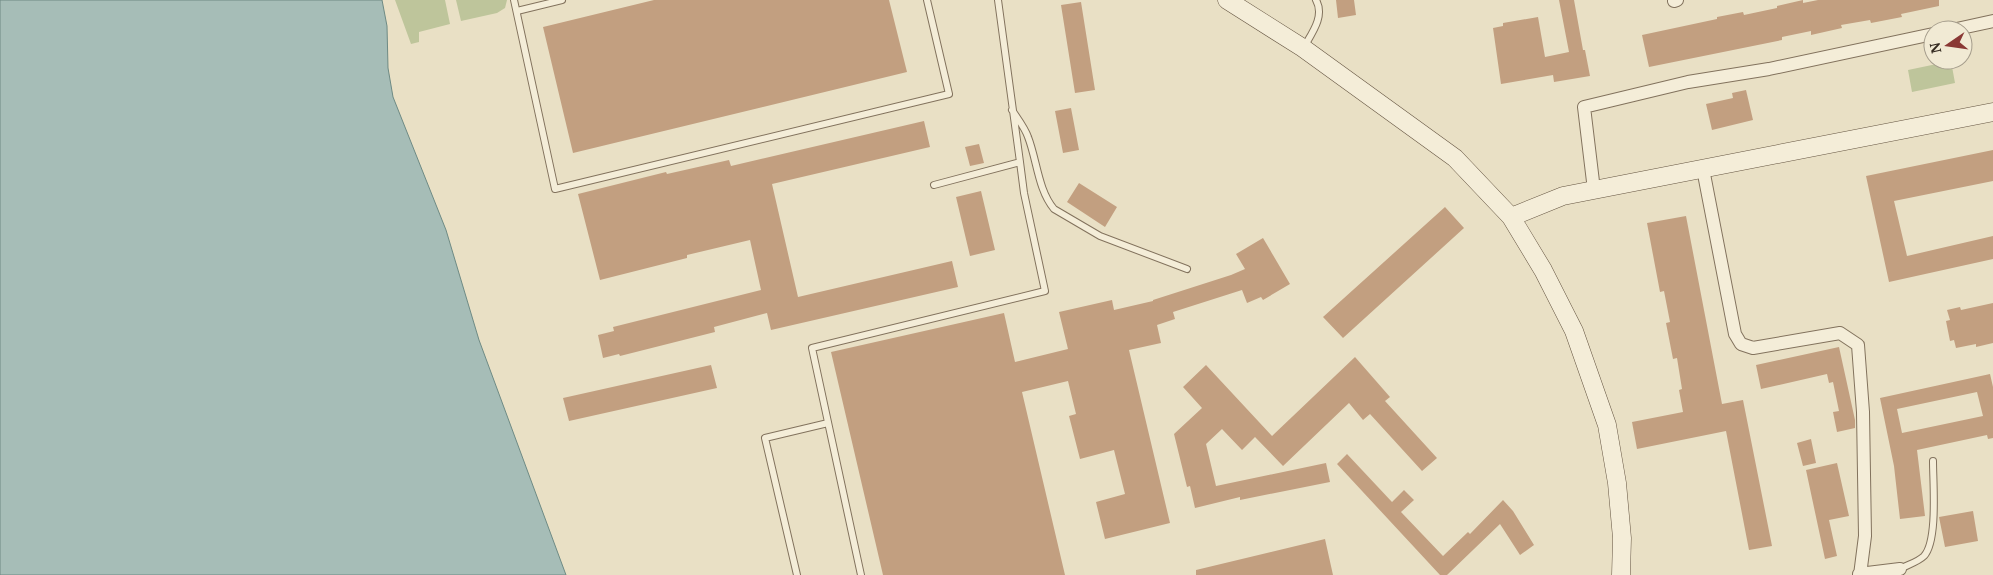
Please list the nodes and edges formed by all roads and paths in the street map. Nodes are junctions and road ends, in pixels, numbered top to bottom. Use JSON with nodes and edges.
{"nodes":[{"id":1,"x":514,"y":0,"type":"edge"},
{"id":2,"x":562,"y":0,"type":"edge"},
{"id":3,"x":927,"y":0,"type":"edge"},
{"id":4,"x":998,"y":0,"type":"edge"},
{"id":5,"x":1227,"y":0,"type":"edge"},
{"id":6,"x":1316,"y":0,"type":"edge"},
{"id":7,"x":517,"y":11,"type":"junction"},
{"id":8,"x":1993,"y":21,"type":"edge"},
{"id":9,"x":1973,"y":25,"type":"edge"},
{"id":10,"x":1923,"y":36,"type":"edge"},
{"id":11,"x":1303,"y":48,"type":"junction"},
{"id":12,"x":1012,"y":110,"type":"junction"},
{"id":13,"x":1993,"y":112,"type":"edge"},
{"id":14,"x":1020,"y":162,"type":"junction"},
{"id":15,"x":1703,"y":169,"type":"junction"},
{"id":16,"x":934,"y":185,"type":"dead end"},
{"id":17,"x":1594,"y":190,"type":"junction"},
{"id":18,"x":1511,"y":217,"type":"junction"},
{"id":19,"x":1187,"y":269,"type":"dead end"},
{"id":20,"x":828,"y":423,"type":"junction"},
{"id":21,"x":1933,"y":461,"type":"dead end"},
{"id":22,"x":1900,"y":569,"type":"joint"},
{"id":23,"x":1859,"y":574,"type":"edge"},
{"id":24,"x":797,"y":575,"type":"edge"},
{"id":25,"x":861,"y":575,"type":"edge"},
{"id":26,"x":1621,"y":575,"type":"edge"}],
"edges":[{"from":1,"to":7,"type":"lane"},
{"from":2,"to":7,"type":"lane"},
{"from":3,"to":7,"type":"lane"},
{"from":4,"to":12,"type":"lane"},
{"from":5,"to":11,"type":"main road"},
{"from":6,"to":11,"type":"lane"},
{"from":8,"to":9,"type":"street"},
{"from":10,"to":17,"type":"street"},
{"from":11,"to":18,"type":"main road"},
{"from":12,"to":14,"type":"lane"},
{"from":12,"to":19,"type":"lane"},
{"from":13,"to":15,"type":"main road"},
{"from":14,"to":16,"type":"lane"},
{"from":14,"to":20,"type":"lane"},
{"from":15,"to":17,"type":"main road"},
{"from":15,"to":23,"type":"street"},
{"from":17,"to":18,"type":"main road"},
{"from":18,"to":26,"type":"main road"},
{"from":20,"to":24,"type":"lane"},
{"from":20,"to":25,"type":"lane"},
{"from":21,"to":22,"type":"lane"},
{"from":22,"to":23,"type":"street"}]}
